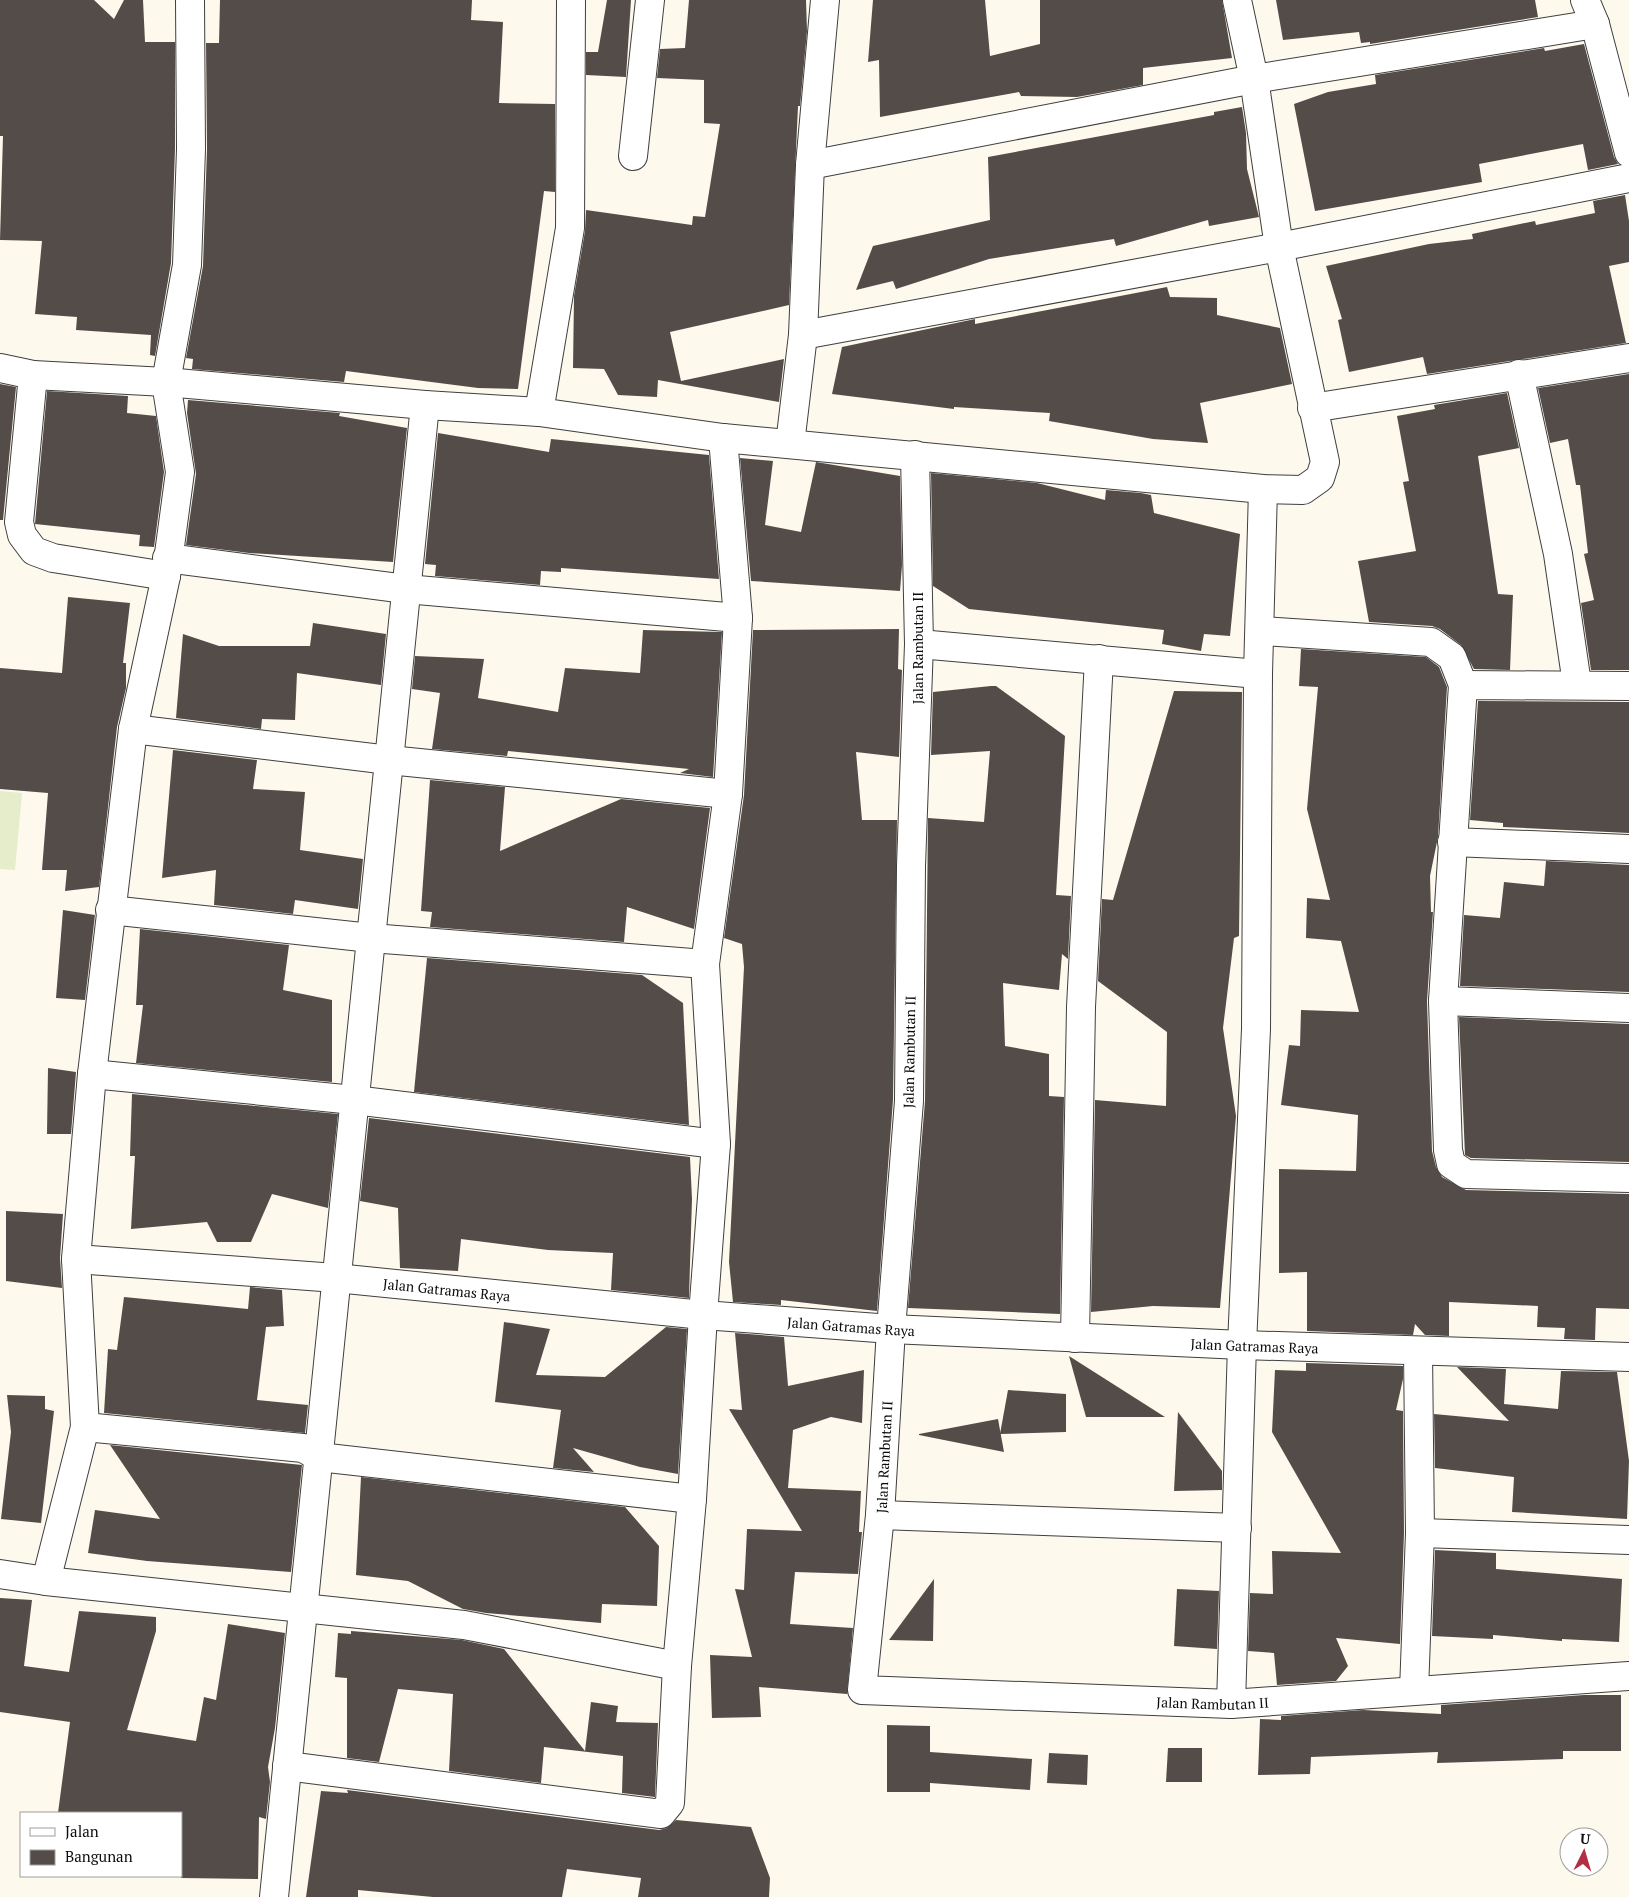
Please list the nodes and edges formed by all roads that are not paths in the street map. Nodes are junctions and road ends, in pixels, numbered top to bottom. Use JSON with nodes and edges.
{"nodes":[{"id":1,"x":190,"y":0,"type":"edge"},
{"id":2,"x":571,"y":0,"type":"edge"},
{"id":3,"x":650,"y":0,"type":"edge"},
{"id":4,"x":825,"y":0,"type":"edge"},
{"id":5,"x":1238,"y":0,"type":"edge"},
{"id":6,"x":1590,"y":12,"type":"edge"},
{"id":7,"x":1254,"y":79,"type":"junction"},
{"id":8,"x":1629,"y":153,"type":"edge"},
{"id":9,"x":633,"y":156,"type":"dead end"},
{"id":10,"x":810,"y":165,"type":"junction"},
{"id":11,"x":1629,"y":178,"type":"edge"},
{"id":12,"x":1279,"y":247,"type":"junction"},
{"id":13,"x":803,"y":335,"type":"junction"},
{"id":14,"x":1629,"y":358,"type":"edge"},
{"id":15,"x":0,"y":368,"type":"edge"},
{"id":16,"x":33,"y":374,"type":"junction"},
{"id":17,"x":1519,"y":374,"type":"junction"},
{"id":18,"x":166,"y":382,"type":"junction"},
{"id":19,"x":425,"y":405,"type":"junction"},
{"id":20,"x":1312,"y":408,"type":"junction"},
{"id":21,"x":539,"y":412,"type":"junction"},
{"id":22,"x":723,"y":438,"type":"junction"},
{"id":23,"x":790,"y":444,"type":"junction"},
{"id":24,"x":915,"y":455,"type":"junction"},
{"id":25,"x":1263,"y":489,"type":"junction"},
{"id":26,"x":167,"y":567,"type":"junction"},
{"id":27,"x":406,"y":589,"type":"junction"},
{"id":28,"x":738,"y":618,"type":"junction"},
{"id":29,"x":1261,"y":630,"type":"junction"},
{"id":30,"x":919,"y":644,"type":"junction"},
{"id":31,"x":1099,"y":659,"type":"junction"},
{"id":32,"x":1258,"y":674,"type":"junction"},
{"id":33,"x":1577,"y":684,"type":"junction"},
{"id":34,"x":1463,"y":685,"type":"junction"},
{"id":35,"x":1629,"y":686,"type":"edge"},
{"id":36,"x":132,"y":728,"type":"junction"},
{"id":37,"x":389,"y":760,"type":"junction"},
{"id":38,"x":728,"y":794,"type":"junction"},
{"id":39,"x":1452,"y":842,"type":"junction"},
{"id":40,"x":1629,"y":849,"type":"edge"},
{"id":41,"x":110,"y":910,"type":"junction"},
{"id":42,"x":371,"y":938,"type":"junction"},
{"id":43,"x":705,"y":964,"type":"junction"},
{"id":44,"x":1443,"y":1001,"type":"junction"},
{"id":45,"x":1629,"y":1008,"type":"edge"},
{"id":46,"x":92,"y":1074,"type":"junction"},
{"id":47,"x":354,"y":1100,"type":"junction"},
{"id":48,"x":716,"y":1144,"type":"junction"},
{"id":49,"x":1629,"y":1178,"type":"edge"},
{"id":50,"x":76,"y":1258,"type":"junction"},
{"id":51,"x":336,"y":1278,"type":"junction"},
{"id":52,"x":703,"y":1315,"type":"junction"},
{"id":53,"x":891,"y":1329,"type":"junction"},
{"id":54,"x":1074,"y":1338,"type":"junction"},
{"id":55,"x":1242,"y":1345,"type":"junction"},
{"id":56,"x":1418,"y":1351,"type":"junction"},
{"id":57,"x":1629,"y":1357,"type":"edge"},
{"id":58,"x":86,"y":1427,"type":"junction"},
{"id":59,"x":318,"y":1456,"type":"junction"},
{"id":60,"x":692,"y":1499,"type":"junction"},
{"id":61,"x":880,"y":1515,"type":"junction"},
{"id":62,"x":1237,"y":1528,"type":"junction"},
{"id":63,"x":1420,"y":1533,"type":"junction"},
{"id":64,"x":1629,"y":1540,"type":"edge"},
{"id":65,"x":0,"y":1574,"type":"edge"},
{"id":66,"x":46,"y":1581,"type":"junction"},
{"id":67,"x":304,"y":1608,"type":"junction"},
{"id":68,"x":676,"y":1666,"type":"junction"},
{"id":69,"x":1629,"y":1676,"type":"edge"},
{"id":70,"x":1414,"y":1690,"type":"junction"},
{"id":71,"x":1231,"y":1704,"type":"junction"},
{"id":72,"x":287,"y":1766,"type":"junction"},
{"id":73,"x":274,"y":1897,"type":"edge"}],
"edges":[{"from":1,"to":18,"type":"street"},
{"from":2,"to":21,"type":"street"},
{"from":3,"to":9,"type":"street"},
{"from":4,"to":10,"type":"street"},
{"from":5,"to":7,"type":"street"},
{"from":6,"to":7,"type":"street"},
{"from":6,"to":8,"type":"street"},
{"from":7,"to":10,"type":"street"},
{"from":7,"to":12,"type":"street"},
{"from":10,"to":13,"type":"street"},
{"from":11,"to":12,"type":"street"},
{"from":12,"to":13,"type":"street"},
{"from":12,"to":20,"type":"street"},
{"from":13,"to":23,"type":"street"},
{"from":14,"to":17,"type":"street"},
{"from":15,"to":16,"type":"street"},
{"from":16,"to":18,"type":"street"},
{"from":16,"to":26,"type":"street"},
{"from":17,"to":20,"type":"street"},
{"from":17,"to":33,"type":"street"},
{"from":18,"to":19,"type":"street"},
{"from":18,"to":26,"type":"street"},
{"from":19,"to":21,"type":"street"},
{"from":19,"to":27,"type":"street"},
{"from":20,"to":25,"type":"street"},
{"from":21,"to":22,"type":"street"},
{"from":22,"to":23,"type":"street"},
{"from":22,"to":28,"type":"street"},
{"from":23,"to":24,"type":"street"},
{"from":24,"to":25,"type":"street"},
{"from":24,"to":30,"type":"street","name":"Jalan Rambutan II"},
{"from":25,"to":29,"type":"street"},
{"from":26,"to":27,"type":"street"},
{"from":26,"to":36,"type":"street"},
{"from":27,"to":28,"type":"street"},
{"from":27,"to":37,"type":"street"},
{"from":28,"to":38,"type":"street"},
{"from":29,"to":32,"type":"street"},
{"from":29,"to":34,"type":"street"},
{"from":30,"to":31,"type":"street"},
{"from":30,"to":53,"type":"street","name":"Jalan Rambutan II"},
{"from":31,"to":32,"type":"street"},
{"from":31,"to":54,"type":"street"},
{"from":32,"to":55,"type":"street"},
{"from":33,"to":34,"type":"street"},
{"from":33,"to":35,"type":"street"},
{"from":34,"to":39,"type":"street"},
{"from":36,"to":37,"type":"street"},
{"from":36,"to":41,"type":"street"},
{"from":37,"to":38,"type":"street"},
{"from":37,"to":42,"type":"street"},
{"from":38,"to":43,"type":"street"},
{"from":39,"to":40,"type":"street"},
{"from":39,"to":44,"type":"street"},
{"from":41,"to":42,"type":"street"},
{"from":41,"to":46,"type":"street"},
{"from":42,"to":43,"type":"street"},
{"from":42,"to":47,"type":"street"},
{"from":43,"to":48,"type":"street"},
{"from":44,"to":45,"type":"street"},
{"from":44,"to":49,"type":"street"},
{"from":46,"to":47,"type":"street"},
{"from":46,"to":50,"type":"street"},
{"from":47,"to":48,"type":"street"},
{"from":47,"to":51,"type":"street"},
{"from":48,"to":52,"type":"street"},
{"from":50,"to":51,"type":"street","name":"Jalan Gatramas Raya"},
{"from":50,"to":58,"type":"street"},
{"from":51,"to":52,"type":"street","name":"Jalan Gatramas Raya"},
{"from":51,"to":59,"type":"street"},
{"from":52,"to":53,"type":"street","name":"Jalan Gatramas Raya"},
{"from":52,"to":60,"type":"street"},
{"from":53,"to":54,"type":"street","name":"Jalan Gatramas Raya"},
{"from":53,"to":61,"type":"street","name":"Jalan Rambutan II"},
{"from":54,"to":55,"type":"street","name":"Jalan Gatramas Raya"},
{"from":55,"to":56,"type":"street","name":"Jalan Gatramas Raya"},
{"from":55,"to":62,"type":"street"},
{"from":56,"to":57,"type":"street","name":"Jalan Gatramas Raya"},
{"from":56,"to":63,"type":"street"},
{"from":58,"to":59,"type":"street"},
{"from":58,"to":66,"type":"street"},
{"from":59,"to":60,"type":"street"},
{"from":59,"to":67,"type":"street"},
{"from":60,"to":68,"type":"street"},
{"from":61,"to":62,"type":"street"},
{"from":61,"to":71,"type":"street","name":"Jalan Rambutan II"},
{"from":62,"to":71,"type":"street"},
{"from":63,"to":64,"type":"street"},
{"from":63,"to":70,"type":"street"},
{"from":65,"to":66,"type":"street"},
{"from":66,"to":67,"type":"street"},
{"from":67,"to":68,"type":"street"},
{"from":67,"to":72,"type":"street"},
{"from":68,"to":72,"type":"street"},
{"from":69,"to":70,"type":"street","name":"Jalan Rambutan II"},
{"from":70,"to":71,"type":"street","name":"Jalan Rambutan II"},
{"from":72,"to":73,"type":"street"}]}
